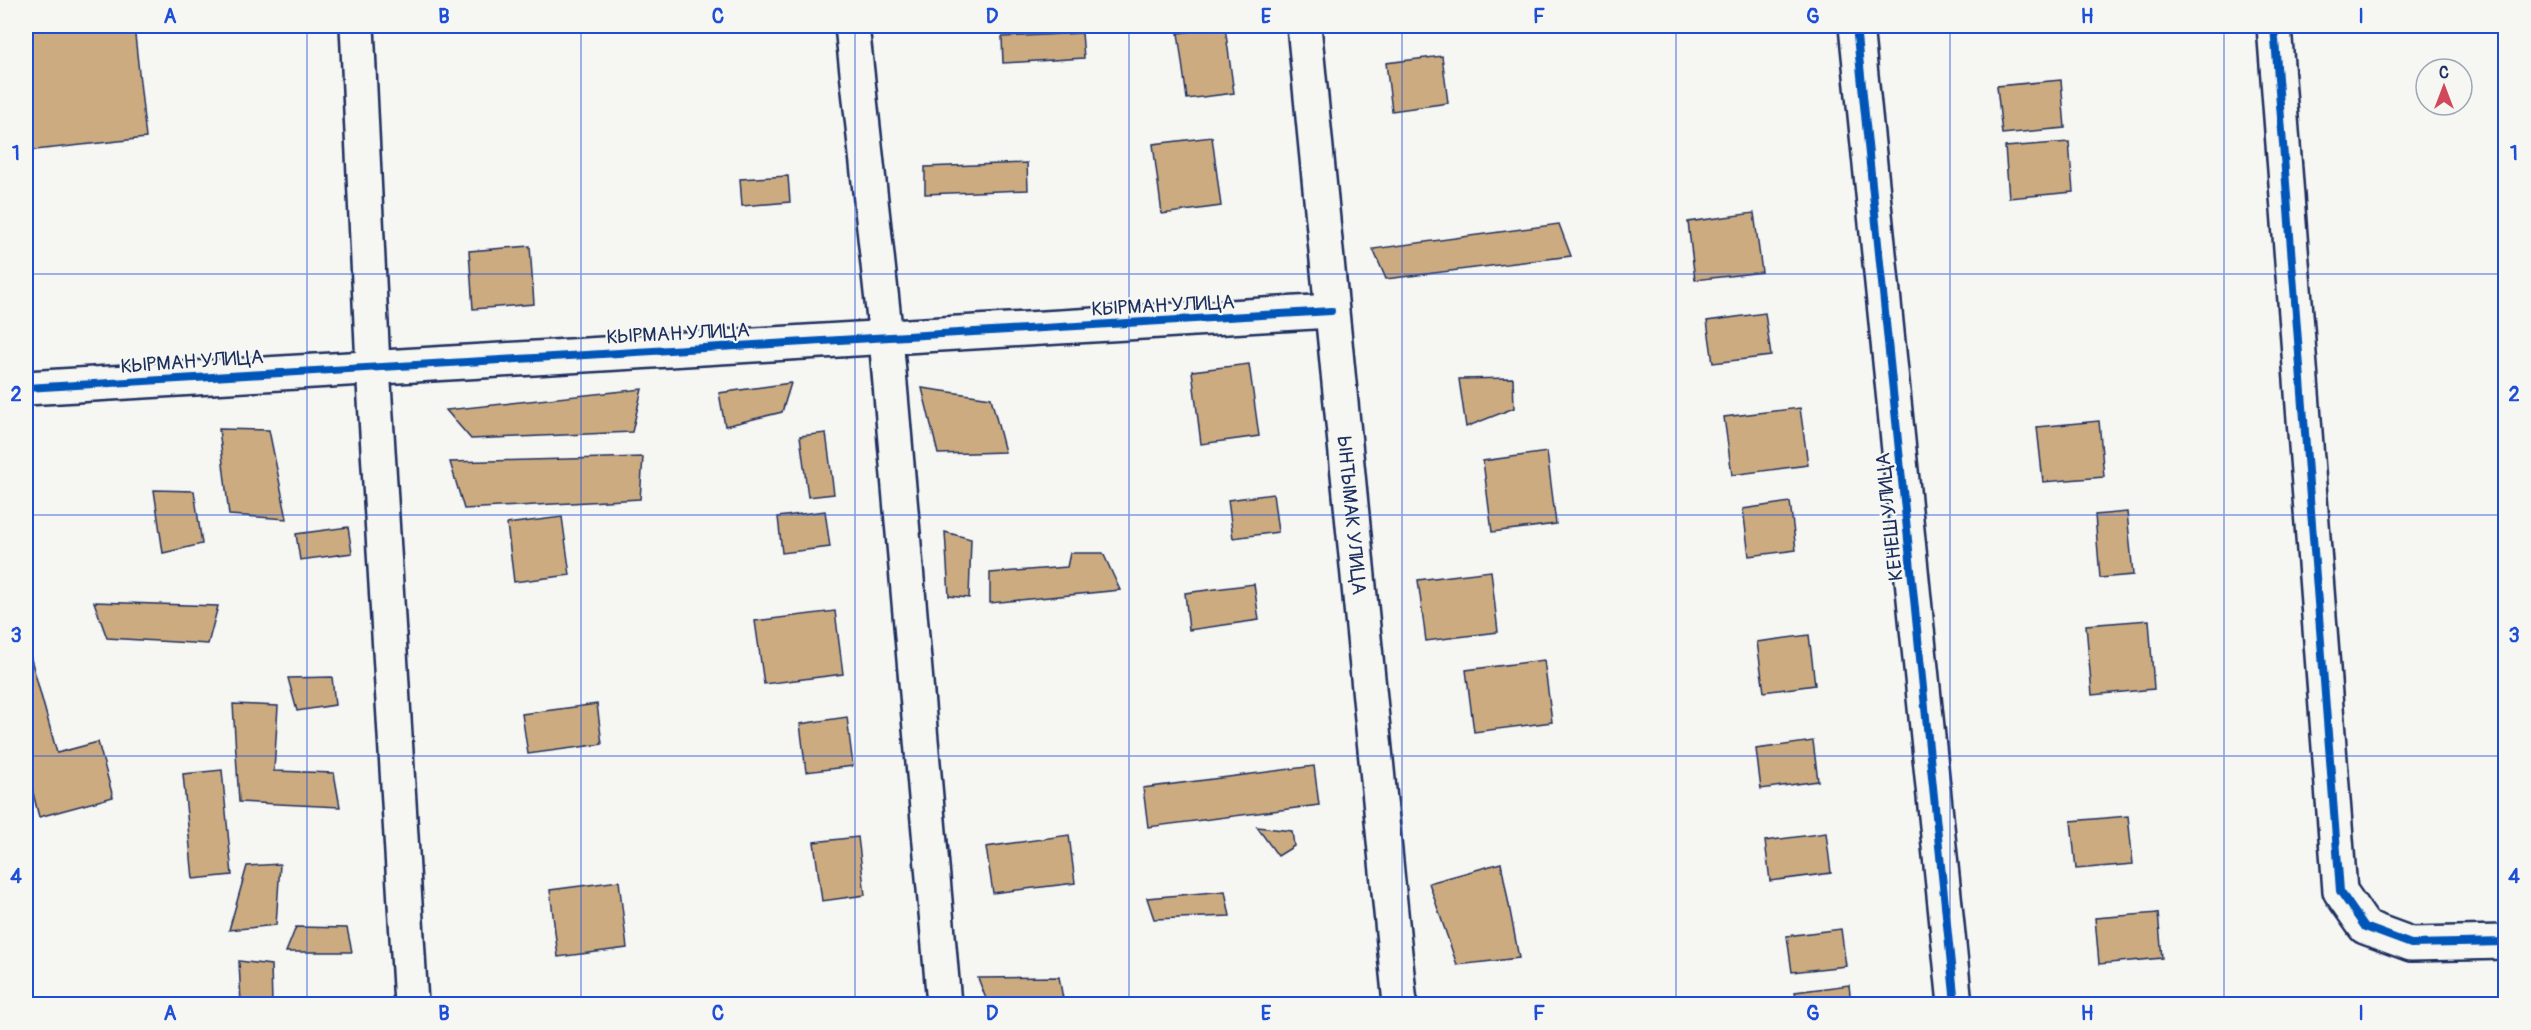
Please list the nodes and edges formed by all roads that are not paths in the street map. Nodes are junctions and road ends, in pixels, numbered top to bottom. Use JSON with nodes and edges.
{"nodes":[{"id":1,"x":357,"y":26,"type":"edge"},
{"id":2,"x":852,"y":26,"type":"edge"},
{"id":3,"x":1304,"y":26,"type":"edge"},
{"id":4,"x":1856,"y":26,"type":"edge"},
{"id":5,"x":2274,"y":26,"type":"edge"},
{"id":6,"x":1331,"y":311,"type":"junction"},
{"id":7,"x":886,"y":338,"type":"junction"},
{"id":8,"x":373,"y":366,"type":"junction"},
{"id":9,"x":26,"y":388,"type":"edge"},
{"id":10,"x":2505,"y":942,"type":"edge"},
{"id":11,"x":411,"y":1005,"type":"edge"},
{"id":12,"x":944,"y":1005,"type":"edge"},
{"id":13,"x":1400,"y":1005,"type":"edge"},
{"id":14,"x":1955,"y":1005,"type":"edge"}],
"edges":[{"from":1,"to":8,"type":"street"},
{"from":2,"to":7,"type":"street"},
{"from":3,"to":6,"type":"street","name":"ЫНТЫМАК УЛИЦА"},
{"from":4,"to":14,"type":"street","name":"КЕНЕШ УЛИЦА"},
{"from":5,"to":10,"type":"street"},
{"from":6,"to":7,"type":"street","name":"КЫРМАН УЛИЦА"},
{"from":6,"to":13,"type":"street","name":"ЫНТЫМАК УЛИЦА"},
{"from":7,"to":8,"type":"street","name":"КЫРМАН УЛИЦА"},
{"from":7,"to":12,"type":"street"},
{"from":8,"to":9,"type":"street","name":"КЫРМАН УЛИЦА"},
{"from":8,"to":11,"type":"street"}]}
